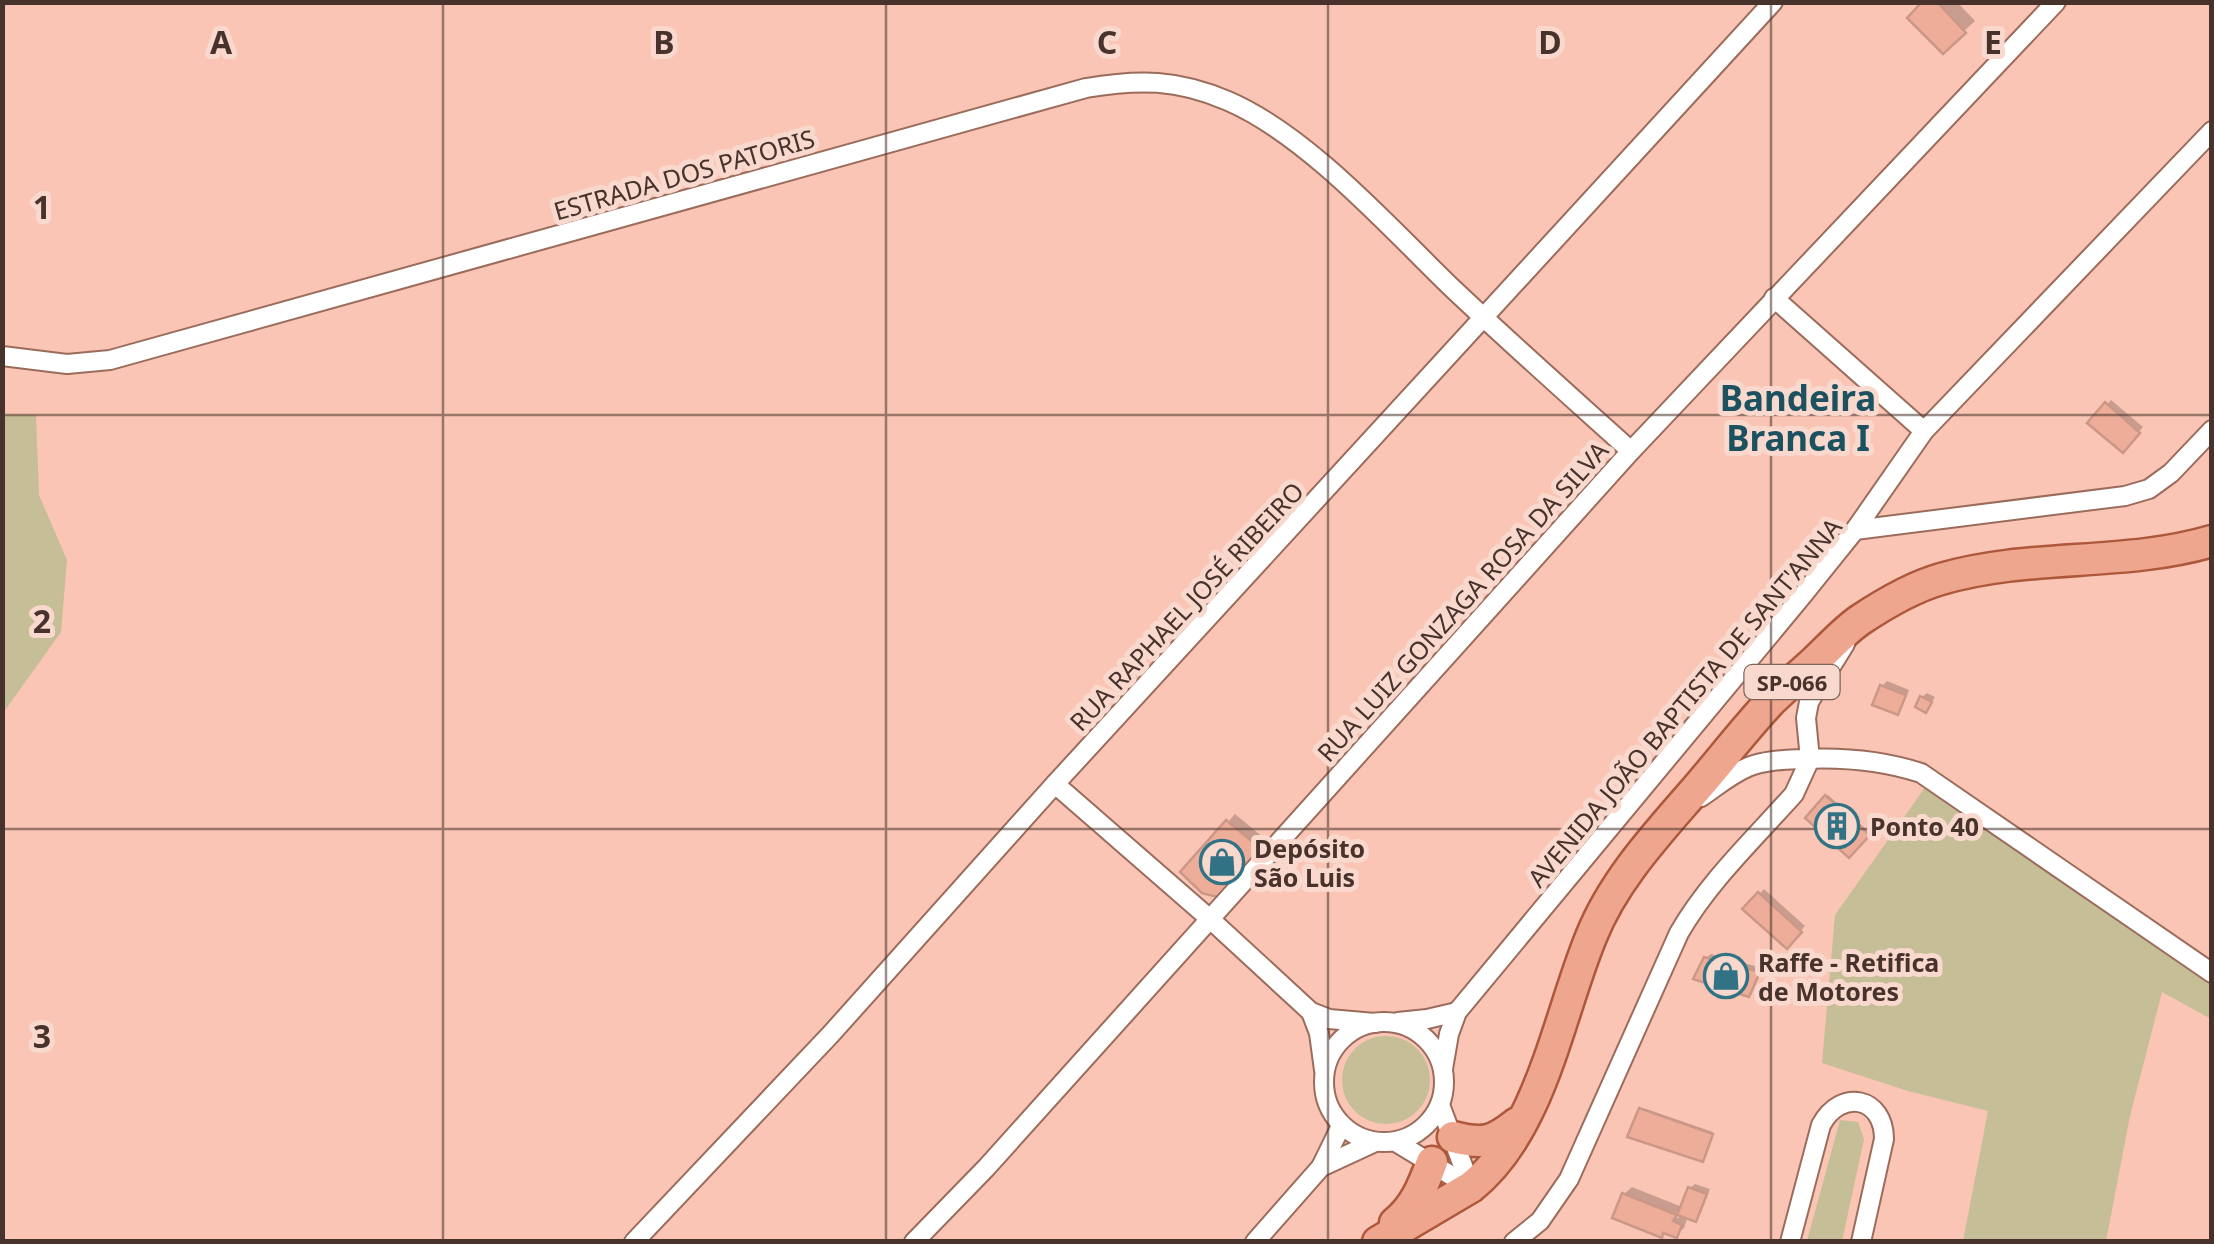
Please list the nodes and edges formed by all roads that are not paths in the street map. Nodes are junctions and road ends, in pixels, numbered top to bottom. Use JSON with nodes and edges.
{"nodes":[{"id":1,"x":1773,"y":2,"type":"edge"},
{"id":2,"x":2056,"y":2,"type":"edge"},
{"id":3,"x":2212,"y":131,"type":"edge"},
{"id":4,"x":1774,"y":298,"type":"junction"},
{"id":5,"x":1484,"y":319,"type":"junction"},
{"id":6,"x":2,"y":356,"type":"edge"},
{"id":7,"x":2212,"y":430,"type":"edge"},
{"id":8,"x":1924,"y":432,"type":"junction"},
{"id":9,"x":1631,"y":450,"type":"junction"},
{"id":10,"x":2212,"y":518,"type":"edge"},
{"id":11,"x":1854,"y":530,"type":"junction"},
{"id":12,"x":2212,"y":541,"type":"edge"},
{"id":13,"x":2110,"y":556,"type":"junction"},
{"id":14,"x":1857,"y":622,"type":"junction"},
{"id":15,"x":1810,"y":759,"type":"junction"},
{"id":16,"x":1055,"y":784,"type":"junction"},
{"id":17,"x":1669,"y":820,"type":"junction"},
{"id":18,"x":1210,"y":919,"type":"junction"},
{"id":19,"x":1580,"y":963,"type":"junction"},
{"id":20,"x":2212,"y":974,"type":"edge"},
{"id":21,"x":1312,"y":1012,"type":"junction"},
{"id":22,"x":1457,"y":1012,"type":"junction"},
{"id":23,"x":1384,"y":1023,"type":"junction"},
{"id":24,"x":1443,"y":1068,"type":"junction"},
{"id":25,"x":1324,"y":1072,"type":"junction"},
{"id":26,"x":1440,"y":1105,"type":"junction"},
{"id":27,"x":1527,"y":1114,"type":"junction"},
{"id":28,"x":1341,"y":1126,"type":"junction"},
{"id":29,"x":1453,"y":1137,"type":"junction"},
{"id":30,"x":1375,"y":1142,"type":"junction"},
{"id":31,"x":1396,"y":1142,"type":"junction"},
{"id":32,"x":1432,"y":1162,"type":"junction"},
{"id":33,"x":1321,"y":1167,"type":"junction"},
{"id":34,"x":1511,"y":1178,"type":"junction"},
{"id":35,"x":1471,"y":1187,"type":"junction"},
{"id":36,"x":1412,"y":1238,"type":"edge"},
{"id":37,"x":634,"y":1242,"type":"edge"},
{"id":38,"x":914,"y":1242,"type":"edge"},
{"id":39,"x":1255,"y":1242,"type":"edge"},
{"id":40,"x":1375,"y":1242,"type":"edge"},
{"id":41,"x":1514,"y":1242,"type":"edge"},
{"id":42,"x":1790,"y":1242,"type":"edge"},
{"id":43,"x":1861,"y":1242,"type":"edge"}],
"edges":[{"from":1,"to":5,"type":"street","name":"RUA RAPHAEL JOSÉ RIBEIRO"},
{"from":2,"to":4,"type":"street","name":"RUA LUIZ GONZAGA ROSA DA SILVA"},
{"from":3,"to":8,"type":"street"},
{"from":4,"to":8,"type":"street"},
{"from":4,"to":9,"type":"street","name":"RUA LUIZ GONZAGA ROSA DA SILVA"},
{"from":5,"to":6,"type":"street","name":"ESTRADA DOS PATORIS"},
{"from":5,"to":9,"type":"street","name":"ESTRADA DOS PATORIS"},
{"from":5,"to":16,"type":"street","name":"RUA RAPHAEL JOSÉ RIBEIRO"},
{"from":7,"to":11,"type":"street","name":"AVENIDA JOÃO BAPTISTA DE SANT'ANNA"},
{"from":8,"to":11,"type":"street"},
{"from":9,"to":18,"type":"street","name":"RUA LUIZ GONZAGA ROSA DA SILVA"},
{"from":10,"to":13,"type":"main road"},
{"from":11,"to":22,"type":"street","name":"AVENIDA JOÃO BAPTISTA DE SANT'ANNA"},
{"from":12,"to":13,"type":"main road","number":"SP-066"},
{"from":13,"to":14,"type":"main road","number":"SP-066"},
{"from":14,"to":15,"type":"street"},
{"from":14,"to":17,"type":"main road","number":"SP-066"},
{"from":15,"to":17,"type":"street"},
{"from":15,"to":20,"type":"street"},
{"from":15,"to":41,"type":"street"},
{"from":16,"to":18,"type":"street"},
{"from":16,"to":37,"type":"street","name":"RUA RAPHAEL JOSÉ RIBEIRO"},
{"from":17,"to":19,"type":"main road","number":"SP-066"},
{"from":18,"to":21,"type":"street"},
{"from":18,"to":38,"type":"street","name":"RUA LUIZ GONZAGA ROSA DA SILVA"},
{"from":19,"to":27,"type":"main road","number":"SP-066"},
{"from":19,"to":34,"type":"main road","number":"SP-066"},
{"from":21,"to":23,"type":"street"},
{"from":21,"to":25,"type":"street"},
{"from":22,"to":23,"type":"street"},
{"from":22,"to":24,"type":"street","name":"AVENIDA JOÃO BAPTISTA DE SANT'ANNA"},
{"from":23,"to":24,"type":"street"},
{"from":23,"to":25,"type":"street"},
{"from":24,"to":26,"type":"street"},
{"from":25,"to":28,"type":"street"},
{"from":26,"to":29,"type":"street"},
{"from":26,"to":31,"type":"street"},
{"from":27,"to":29,"type":"main road"},
{"from":27,"to":35,"type":"main road","number":"SP-066"},
{"from":28,"to":30,"type":"street"},
{"from":28,"to":33,"type":"street"},
{"from":29,"to":35,"type":"street"},
{"from":30,"to":31,"type":"street"},
{"from":30,"to":33,"type":"street"},
{"from":31,"to":32,"type":"street"},
{"from":32,"to":35,"type":"street"},
{"from":32,"to":40,"type":"main road"},
{"from":33,"to":39,"type":"street"},
{"from":34,"to":35,"type":"main road"},
{"from":34,"to":36,"type":"main road","number":"SP-066"},
{"from":35,"to":36,"type":"main road"},
{"from":35,"to":40,"type":"main road","number":"SP-066"},
{"from":42,"to":43,"type":"street"}]}
